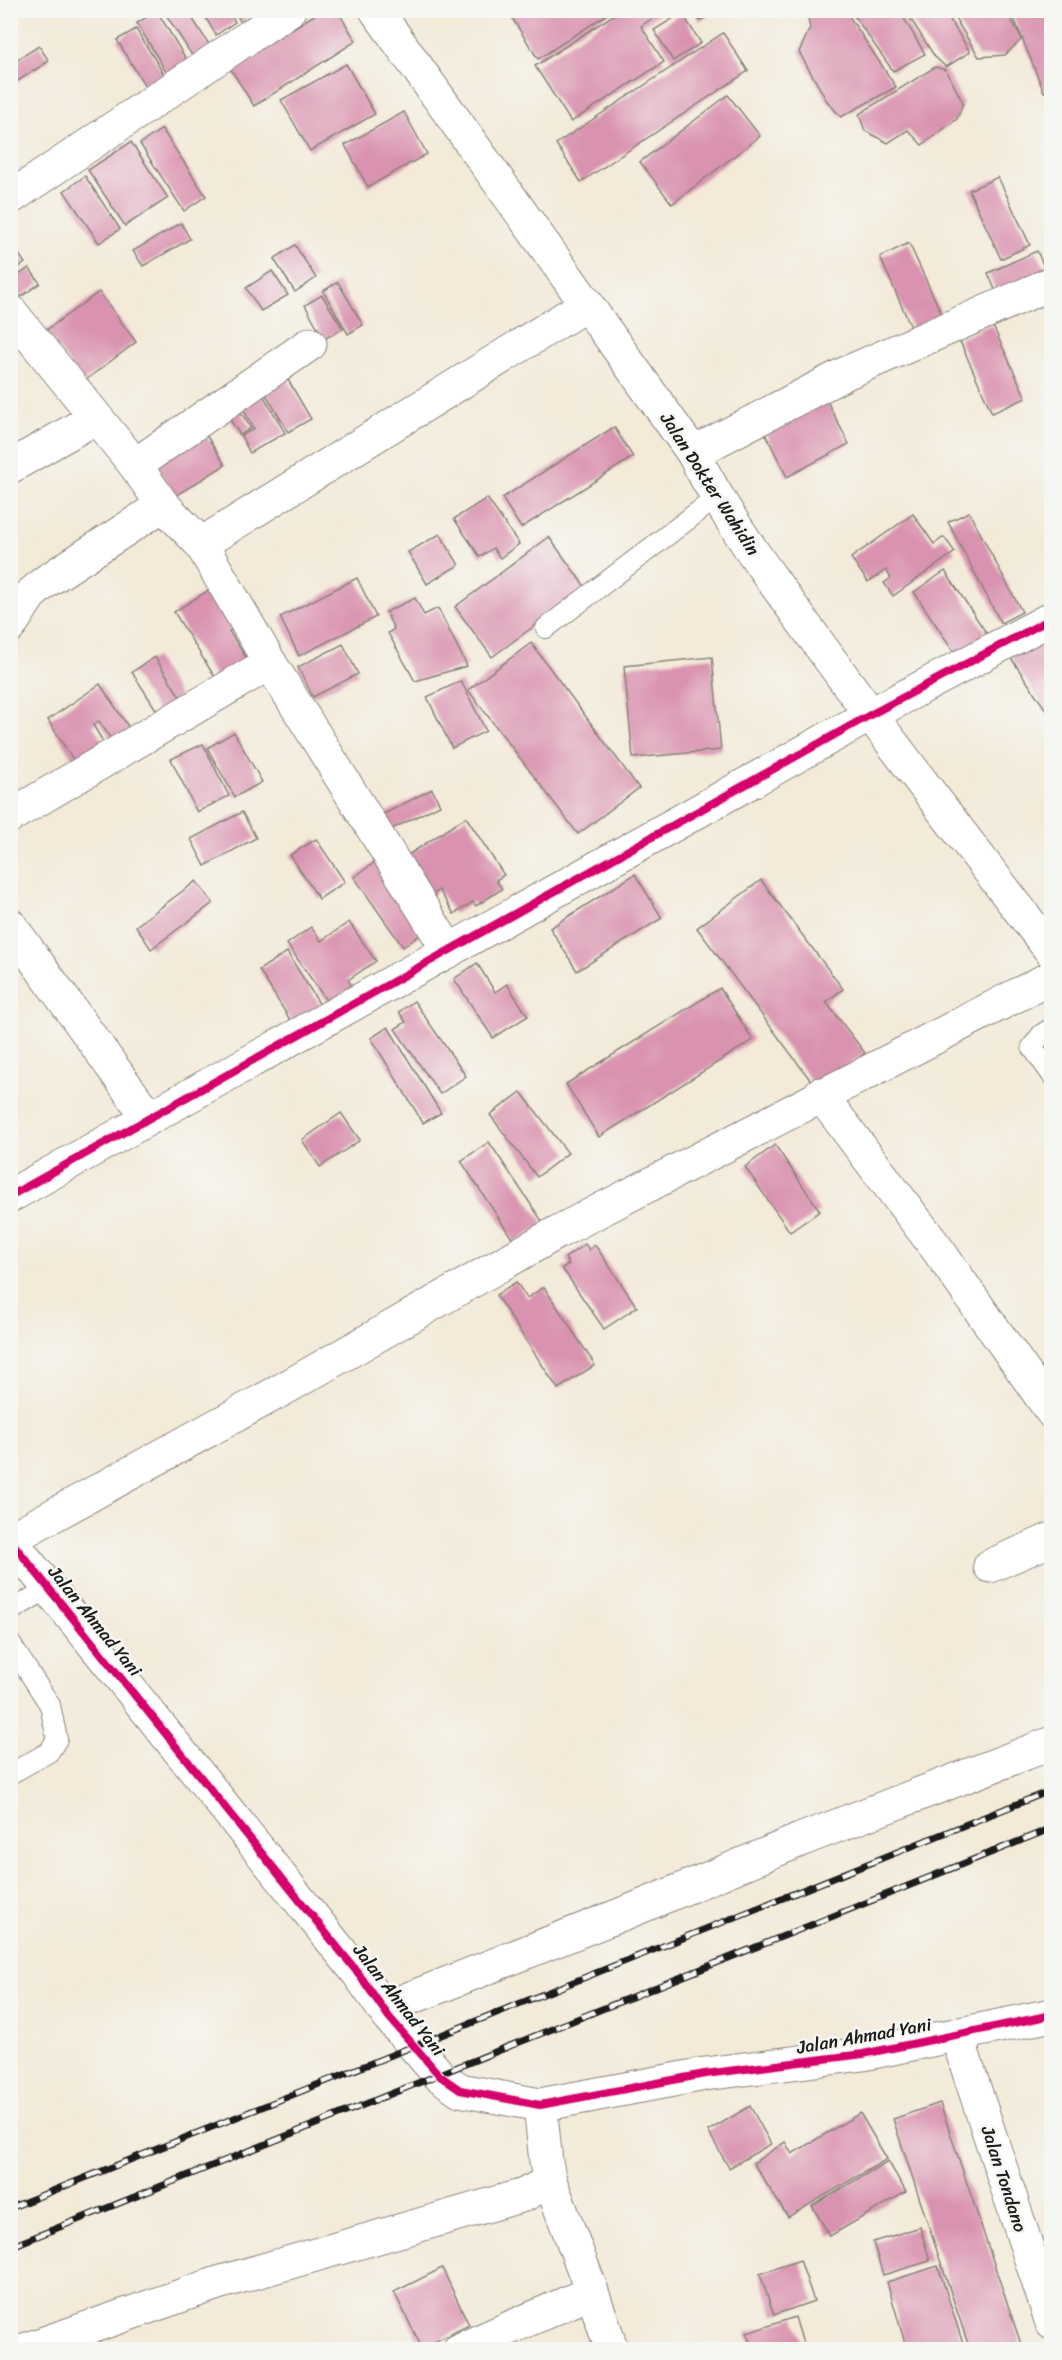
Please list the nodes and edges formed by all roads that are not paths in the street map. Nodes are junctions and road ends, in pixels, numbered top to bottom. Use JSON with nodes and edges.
{"nodes":[{"id":1,"x":289,"y":10,"type":"edge"},
{"id":2,"x":376,"y":10,"type":"edge"},
{"id":3,"x":10,"y":198,"type":"edge"},
{"id":4,"x":1052,"y":283,"type":"edge"},
{"id":5,"x":587,"y":304,"type":"junction"},
{"id":6,"x":10,"y":311,"type":"edge"},
{"id":7,"x":310,"y":344,"type":"dead end"},
{"id":8,"x":95,"y":418,"type":"junction"},
{"id":9,"x":693,"y":453,"type":"junction"},
{"id":10,"x":135,"y":465,"type":"junction"},
{"id":11,"x":10,"y":467,"type":"edge"},
{"id":12,"x":716,"y":498,"type":"junction"},
{"id":13,"x":163,"y":505,"type":"junction"},
{"id":14,"x":201,"y":544,"type":"junction"},
{"id":15,"x":1052,"y":618,"type":"edge"},
{"id":16,"x":10,"y":626,"type":"edge"},
{"id":17,"x":546,"y":628,"type":"dead end"},
{"id":18,"x":270,"y":663,"type":"junction"},
{"id":19,"x":870,"y":715,"type":"junction"},
{"id":20,"x":10,"y":816,"type":"edge"},
{"id":21,"x":10,"y":926,"type":"edge"},
{"id":22,"x":449,"y":951,"type":"junction"},
{"id":23,"x":1052,"y":952,"type":"edge"},
{"id":24,"x":1052,"y":977,"type":"edge"},
{"id":25,"x":1052,"y":1028,"type":"edge"},
{"id":26,"x":1052,"y":1075,"type":"edge"},
{"id":27,"x":820,"y":1094,"type":"junction"},
{"id":28,"x":149,"y":1118,"type":"junction"},
{"id":29,"x":10,"y":1196,"type":"edge"},
{"id":30,"x":1052,"y":1412,"type":"edge"},
{"id":31,"x":10,"y":1539,"type":"edge"},
{"id":32,"x":1052,"y":1539,"type":"edge"},
{"id":33,"x":990,"y":1566,"type":"dead end"},
{"id":34,"x":49,"y":1588,"type":"junction"},
{"id":35,"x":10,"y":1611,"type":"edge"},
{"id":36,"x":10,"y":1642,"type":"edge"},
{"id":37,"x":1052,"y":1743,"type":"edge"},
{"id":38,"x":10,"y":1774,"type":"edge"},
{"id":39,"x":383,"y":2009,"type":"junction"},
{"id":40,"x":1052,"y":2015,"type":"edge"},
{"id":41,"x":957,"y":2036,"type":"junction"},
{"id":42,"x":541,"y":2115,"type":"junction"},
{"id":43,"x":548,"y":2172,"type":"junction"},
{"id":44,"x":591,"y":2289,"type":"junction"},
{"id":45,"x":1052,"y":2323,"type":"edge"},
{"id":46,"x":24,"y":2349,"type":"edge"},
{"id":47,"x":459,"y":2349,"type":"edge"},
{"id":48,"x":612,"y":2349,"type":"edge"}],
"edges":[{"from":1,"to":3,"type":"street"},
{"from":2,"to":5,"type":"street","name":"Jalan Dokter Wahidin"},
{"from":4,"to":9,"type":"street"},
{"from":5,"to":9,"type":"street","name":"Jalan Dokter Wahidin"},
{"from":5,"to":14,"type":"street"},
{"from":6,"to":8,"type":"street"},
{"from":7,"to":10,"type":"street"},
{"from":8,"to":10,"type":"street"},
{"from":8,"to":11,"type":"street"},
{"from":9,"to":12,"type":"street","name":"Jalan Dokter Wahidin"},
{"from":10,"to":13,"type":"street"},
{"from":12,"to":17,"type":"lane"},
{"from":12,"to":19,"type":"street","name":"Jalan Dokter Wahidin"},
{"from":13,"to":14,"type":"street"},
{"from":13,"to":16,"type":"street"},
{"from":14,"to":18,"type":"street"},
{"from":15,"to":19,"type":"street"},
{"from":18,"to":20,"type":"street"},
{"from":18,"to":22,"type":"street"},
{"from":19,"to":22,"type":"street"},
{"from":19,"to":23,"type":"street","name":"Jalan Dokter Wahidin"},
{"from":21,"to":28,"type":"street"},
{"from":22,"to":28,"type":"street"},
{"from":24,"to":27,"type":"street"},
{"from":25,"to":26,"type":"lane"},
{"from":27,"to":30,"type":"street"},
{"from":27,"to":31,"type":"street"},
{"from":28,"to":29,"type":"street"},
{"from":31,"to":34,"type":"street","name":"Jalan Ahmad Yani"},
{"from":32,"to":33,"type":"street"},
{"from":34,"to":35,"type":"lane"},
{"from":34,"to":39,"type":"street","name":"Jalan Ahmad Yani"},
{"from":36,"to":38,"type":"lane"},
{"from":37,"to":39,"type":"street"},
{"from":39,"to":42,"type":"street","name":"Jalan Ahmad Yani"},
{"from":40,"to":41,"type":"street","name":"Jalan Ahmad Yani"},
{"from":41,"to":42,"type":"street","name":"Jalan Ahmad Yani"},
{"from":41,"to":45,"type":"street","name":"Jalan Tondano"},
{"from":42,"to":43,"type":"street"},
{"from":43,"to":44,"type":"street"},
{"from":43,"to":46,"type":"street"},
{"from":44,"to":47,"type":"street"},
{"from":44,"to":48,"type":"street"}]}
